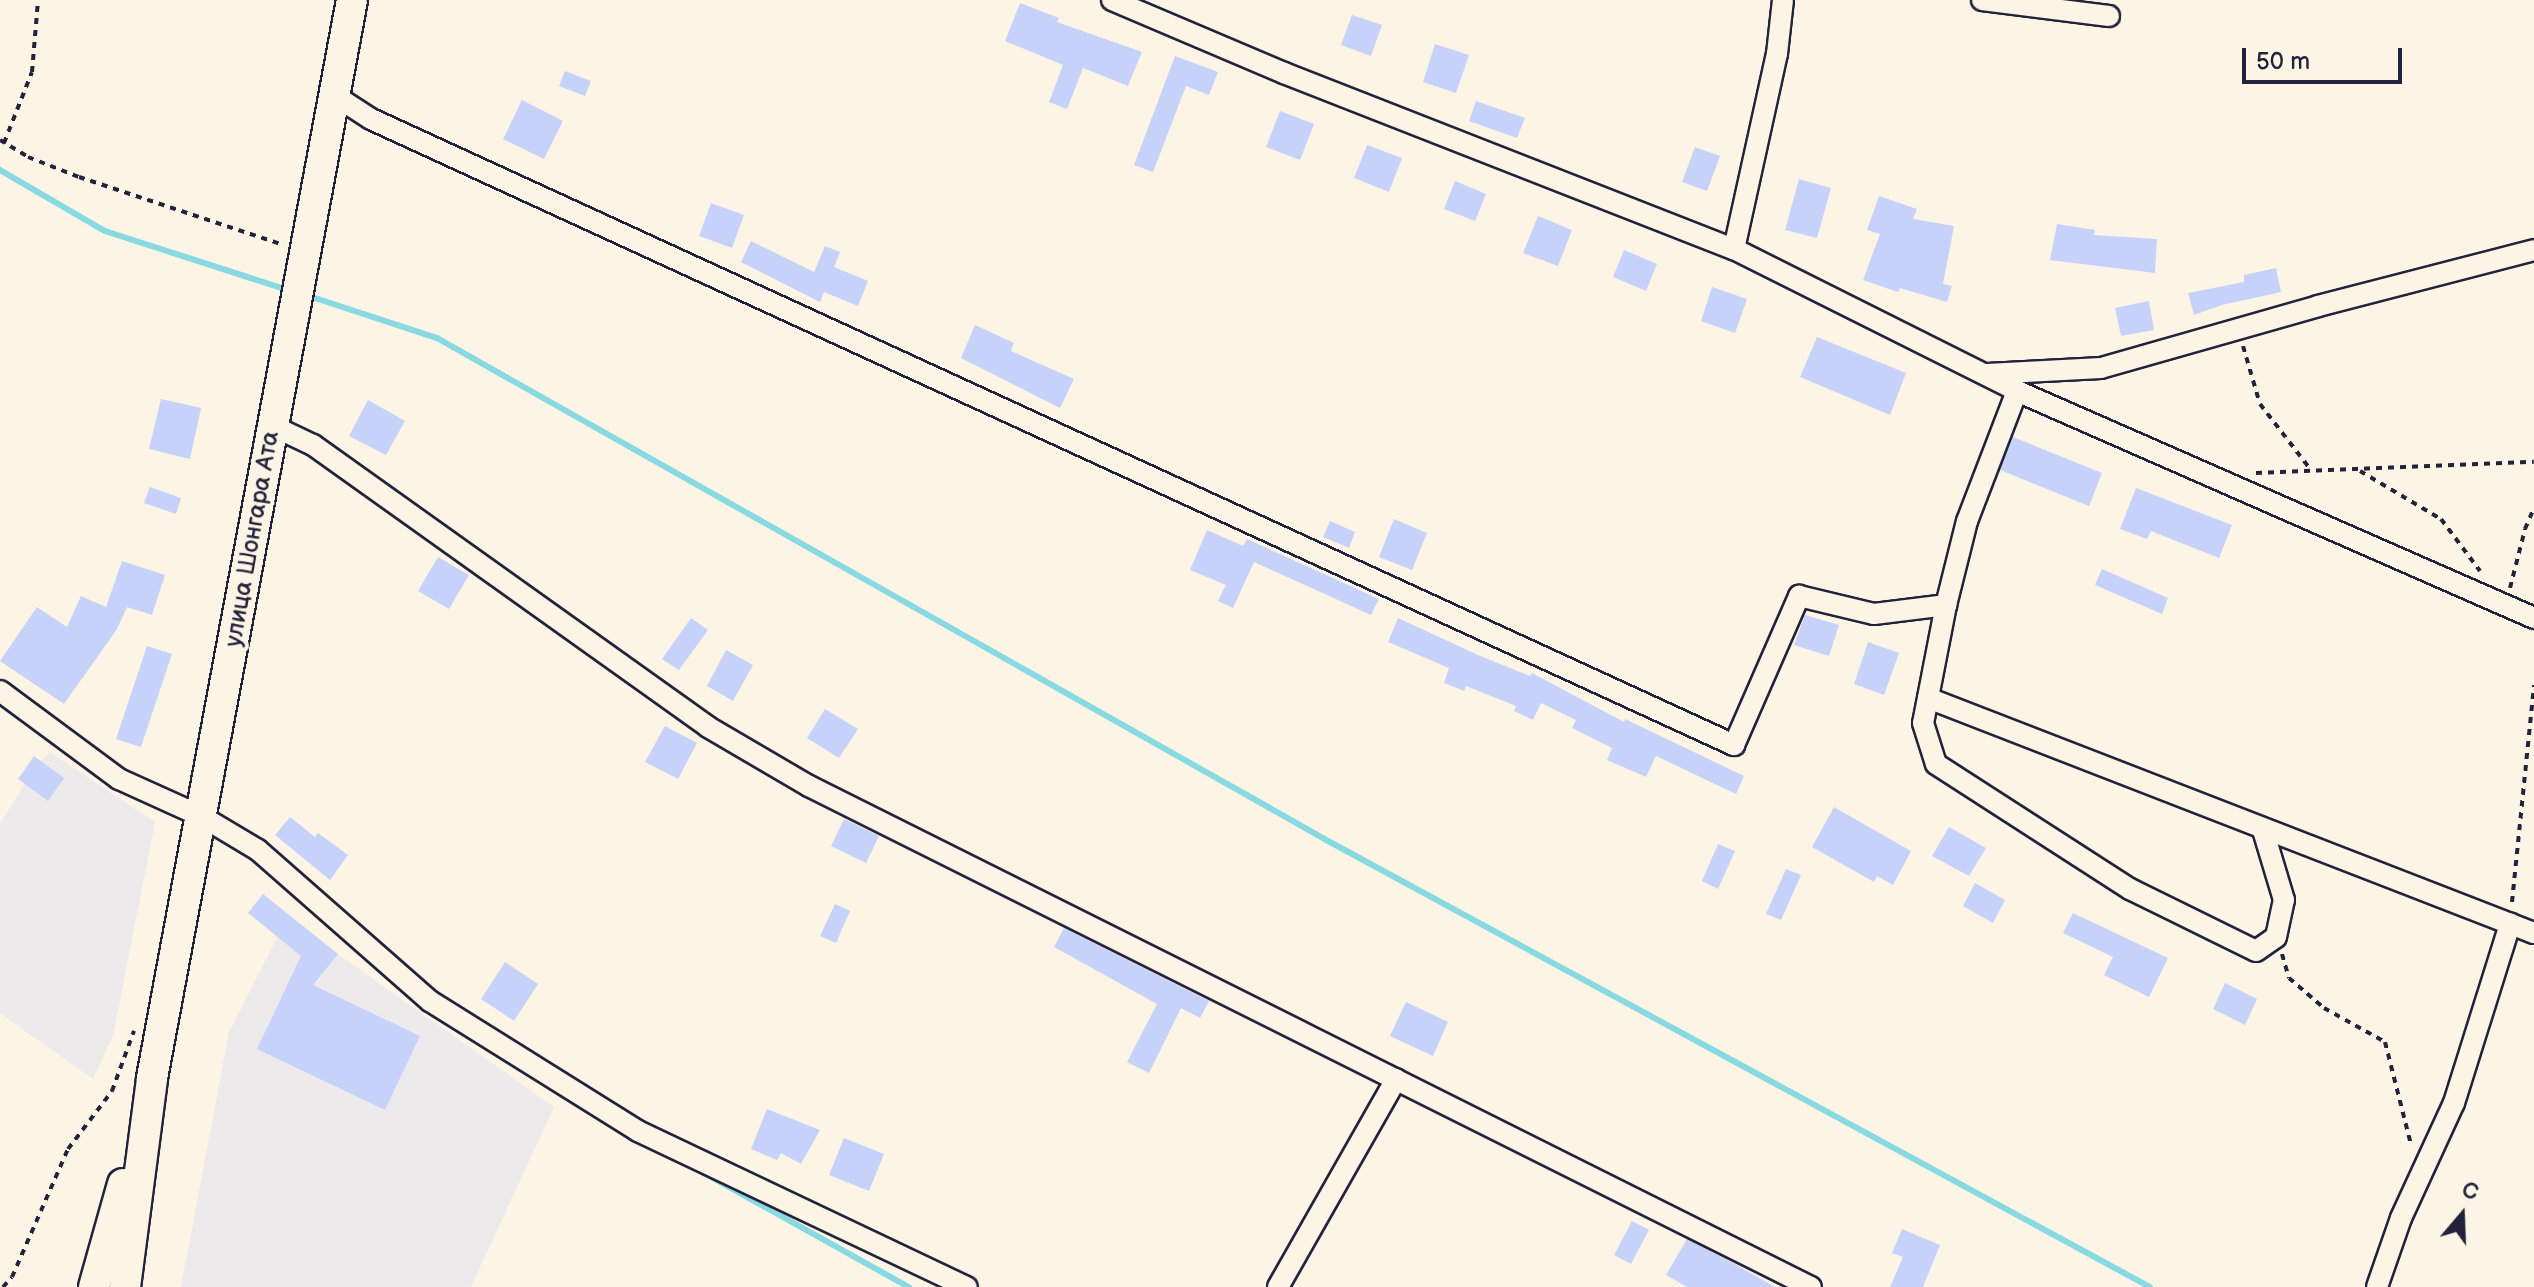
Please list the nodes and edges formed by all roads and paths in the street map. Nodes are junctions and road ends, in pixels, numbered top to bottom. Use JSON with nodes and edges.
{"nodes":[{"id":1,"x":38,"y":0,"type":"edge"},
{"id":2,"x":352,"y":0,"type":"edge"},
{"id":3,"x":1112,"y":0,"type":"edge"},
{"id":4,"x":1783,"y":0,"type":"edge"},
{"id":5,"x":1982,"y":0,"type":"edge"},
{"id":6,"x":2109,"y":16,"type":"dead end"},
{"id":7,"x":334,"y":95,"type":"junction"},
{"id":8,"x":2,"y":141,"type":"edge"},
{"id":9,"x":1734,"y":249,"type":"junction"},
{"id":10,"x":2534,"y":250,"type":"edge"},
{"id":11,"x":305,"y":252,"type":"junction"},
{"id":12,"x":2238,"y":329,"type":"junction"},
{"id":13,"x":1983,"y":374,"type":"junction"},
{"id":14,"x":2017,"y":391,"type":"junction"},
{"id":15,"x":273,"y":426,"type":"junction"},
{"id":16,"x":2534,"y":462,"type":"edge"},
{"id":17,"x":2358,"y":469,"type":"junction"},
{"id":18,"x":2312,"y":471,"type":"junction"},
{"id":19,"x":2251,"y":473,"type":"dead end"},
{"id":20,"x":2534,"y":508,"type":"edge"},
{"id":21,"x":1946,"y":605,"type":"junction"},
{"id":22,"x":2506,"y":606,"type":"junction"},
{"id":23,"x":2534,"y":618,"type":"edge"},
{"id":24,"x":2534,"y":685,"type":"edge"},
{"id":25,"x":0,"y":691,"type":"edge"},
{"id":26,"x":1928,"y":698,"type":"junction"},
{"id":27,"x":201,"y":816,"type":"junction"},
{"id":28,"x":2263,"y":830,"type":"junction"},
{"id":29,"x":2510,"y":924,"type":"junction"},
{"id":30,"x":2534,"y":933,"type":"edge"},
{"id":31,"x":2276,"y":937,"type":"junction"},
{"id":32,"x":140,"y":1021,"type":"dead end"},
{"id":33,"x":152,"y":1078,"type":"junction"},
{"id":34,"x":1396,"y":1079,"type":"junction"},
{"id":35,"x":2419,"y":1178,"type":"junction"},
{"id":36,"x":3,"y":1287,"type":"edge"},
{"id":37,"x":94,"y":1287,"type":"edge"},
{"id":38,"x":125,"y":1287,"type":"edge"},
{"id":39,"x":967,"y":1287,"type":"edge"},
{"id":40,"x":1278,"y":1287,"type":"edge"},
{"id":41,"x":1811,"y":1287,"type":"edge"},
{"id":42,"x":2377,"y":1287,"type":"edge"}],
"edges":[{"from":1,"to":8,"type":"path"},
{"from":2,"to":7,"type":"main road","name":"улица Шонгара Ата"},
{"from":3,"to":9,"type":"street"},
{"from":4,"to":9,"type":"street"},
{"from":5,"to":6,"type":"street"},
{"from":7,"to":11,"type":"main road","name":"улица Шонгара Ата"},
{"from":7,"to":21,"type":"street"},
{"from":8,"to":11,"type":"path"},
{"from":9,"to":13,"type":"street"},
{"from":10,"to":12,"type":"street"},
{"from":11,"to":15,"type":"main road","name":"улица Шонгара Ата"},
{"from":12,"to":13,"type":"street"},
{"from":12,"to":18,"type":"path"},
{"from":13,"to":14,"type":"street"},
{"from":14,"to":21,"type":"street"},
{"from":14,"to":22,"type":"street"},
{"from":15,"to":27,"type":"main road","name":"улица Шонгара Ата"},
{"from":15,"to":34,"type":"street"},
{"from":16,"to":17,"type":"path"},
{"from":17,"to":18,"type":"path"},
{"from":17,"to":22,"type":"path"},
{"from":18,"to":19,"type":"path"},
{"from":20,"to":22,"type":"path"},
{"from":21,"to":26,"type":"street"},
{"from":22,"to":23,"type":"street"},
{"from":24,"to":29,"type":"path"},
{"from":25,"to":27,"type":"street"},
{"from":26,"to":28,"type":"street"},
{"from":26,"to":31,"type":"street"},
{"from":27,"to":33,"type":"main road","name":"улица Шонгара Ата"},
{"from":27,"to":39,"type":"street"},
{"from":28,"to":29,"type":"street"},
{"from":28,"to":31,"type":"street"},
{"from":29,"to":30,"type":"street"},
{"from":29,"to":35,"type":"street"},
{"from":31,"to":35,"type":"path"},
{"from":32,"to":36,"type":"path"},
{"from":33,"to":37,"type":"main road"},
{"from":33,"to":38,"type":"main road"},
{"from":34,"to":40,"type":"street"},
{"from":34,"to":41,"type":"street"},
{"from":35,"to":42,"type":"street"}]}
